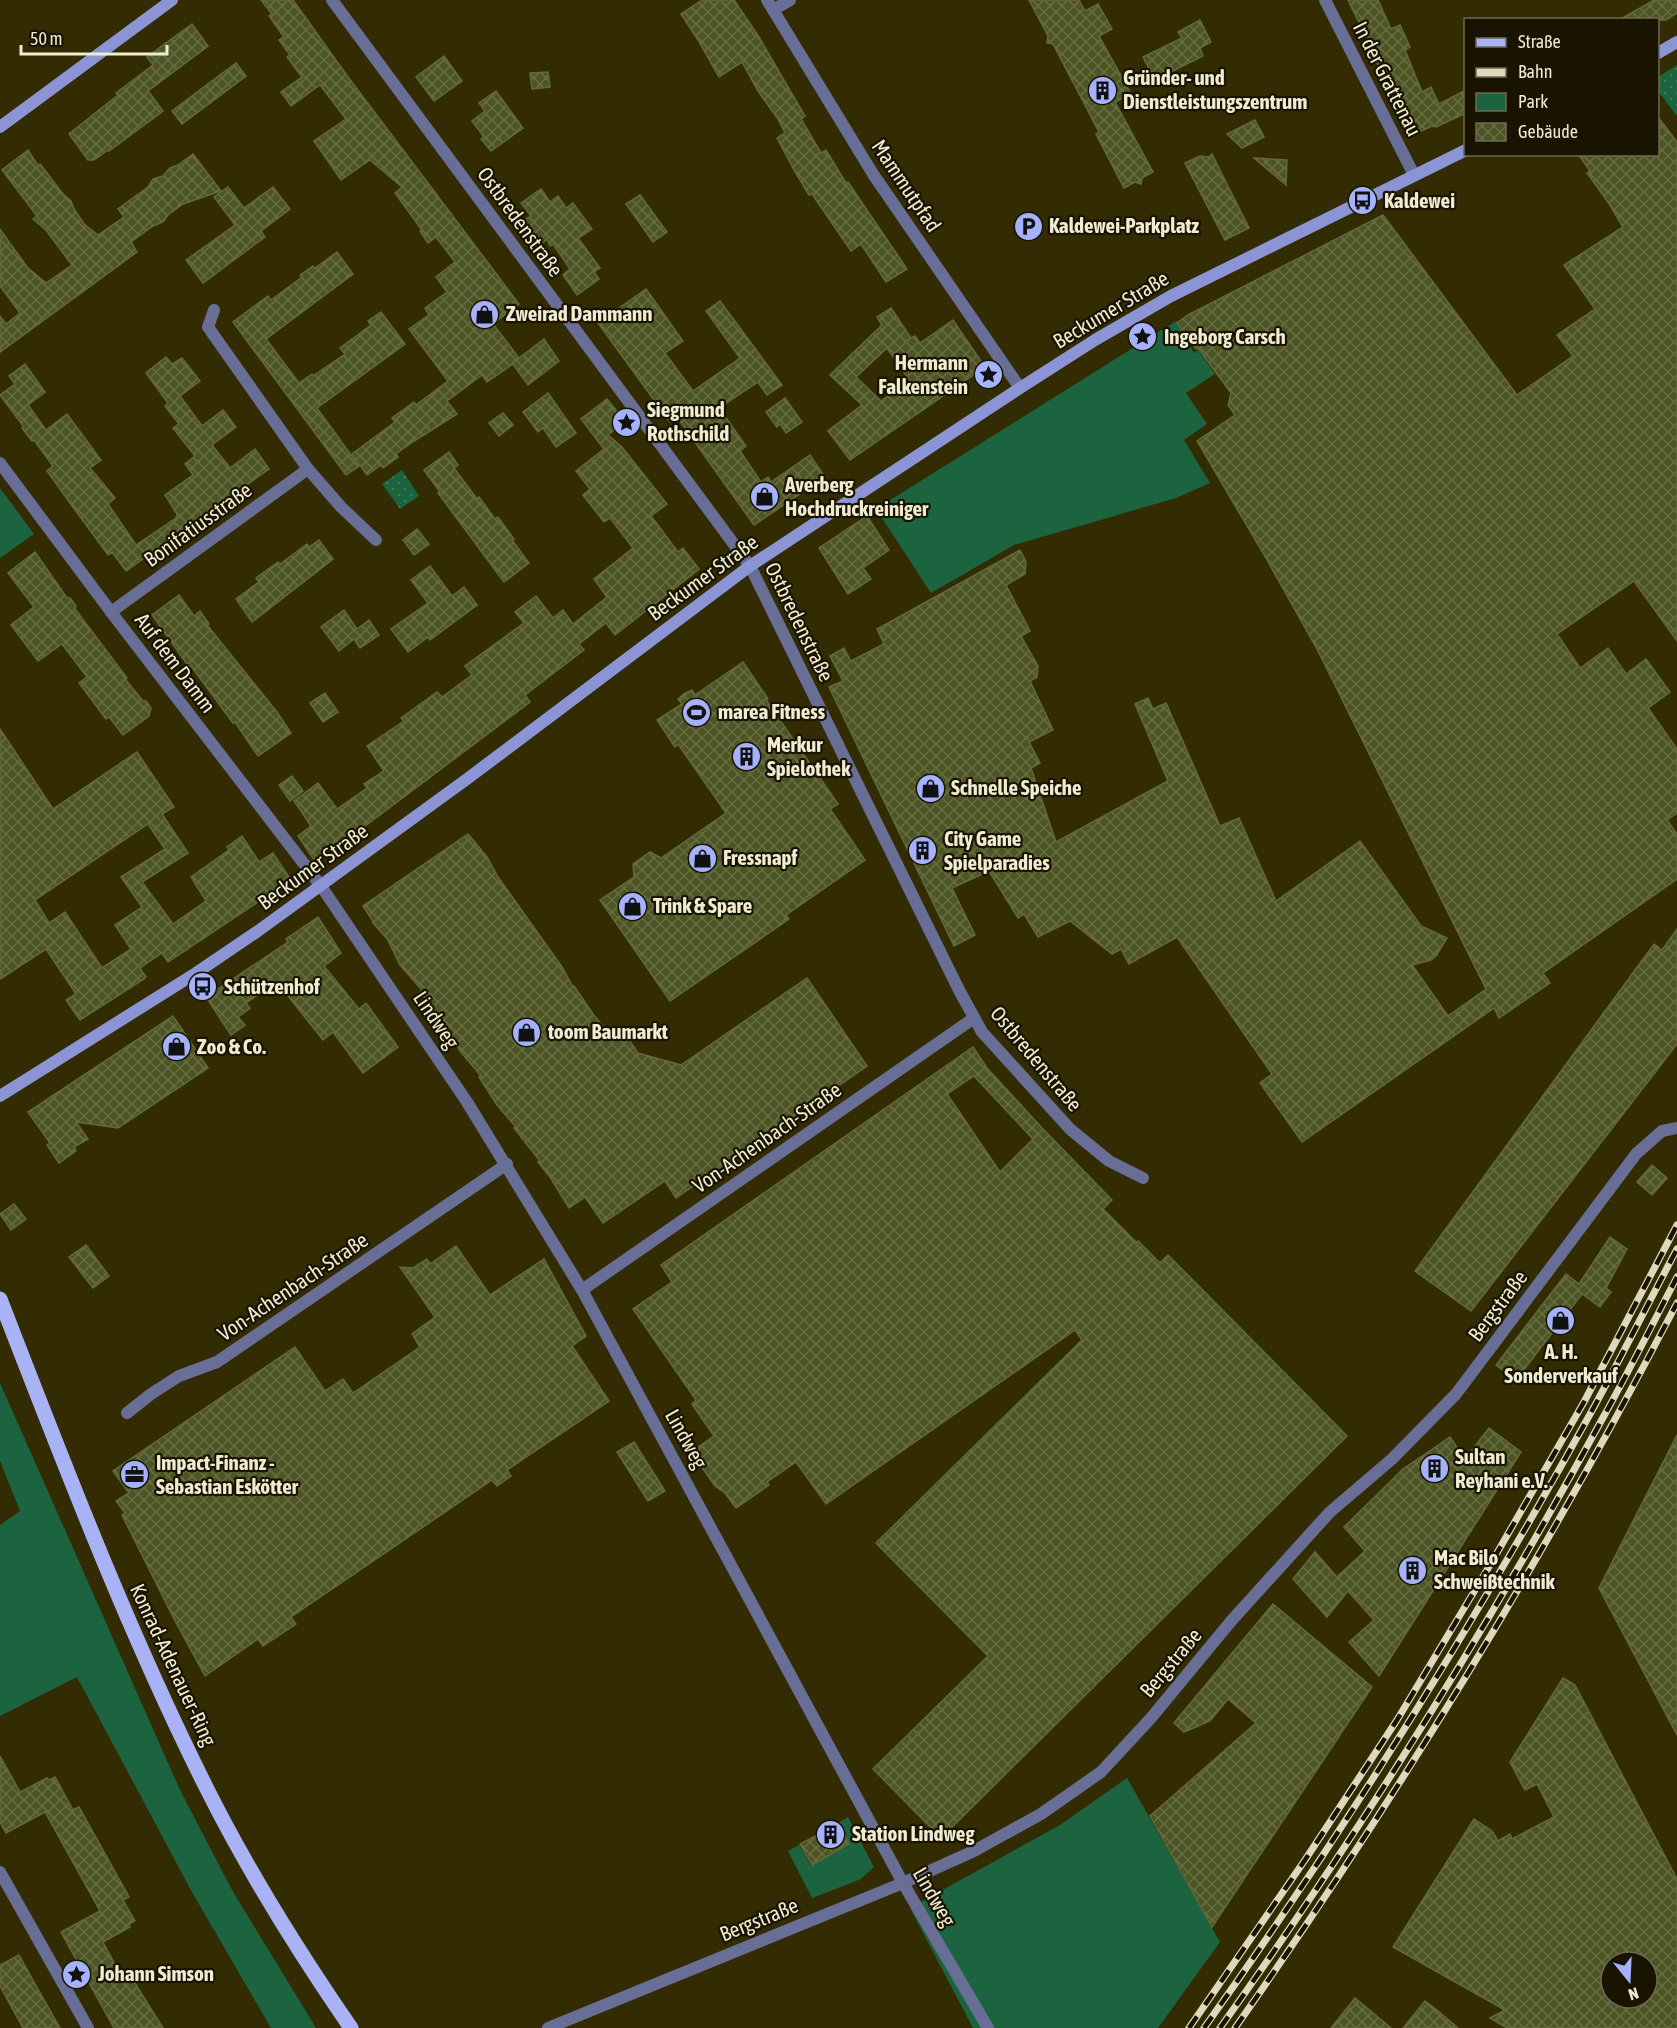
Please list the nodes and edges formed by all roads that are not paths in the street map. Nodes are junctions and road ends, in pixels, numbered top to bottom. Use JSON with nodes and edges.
{"nodes":[{"id":1,"x":172,"y":0,"type":"edge"},
{"id":2,"x":332,"y":0,"type":"edge"},
{"id":3,"x":790,"y":0,"type":"edge"},
{"id":4,"x":1325,"y":0,"type":"edge"},
{"id":5,"x":770,"y":5,"type":"edge"},
{"id":6,"x":1677,"y":42,"type":"edge"},
{"id":7,"x":1659,"y":52,"type":"edge"},
{"id":8,"x":0,"y":127,"type":"edge"},
{"id":9,"x":1464,"y":151,"type":"edge"},
{"id":10,"x":1414,"y":175,"type":"junction"},
{"id":11,"x":214,"y":310,"type":"dead end"},
{"id":12,"x":1020,"y":388,"type":"junction"},
{"id":13,"x":0,"y":464,"type":"edge"},
{"id":14,"x":308,"y":469,"type":"junction"},
{"id":15,"x":376,"y":540,"type":"dead end"},
{"id":16,"x":750,"y":566,"type":"junction"},
{"id":17,"x":111,"y":612,"type":"junction"},
{"id":18,"x":321,"y":886,"type":"junction"},
{"id":19,"x":974,"y":1018,"type":"junction"},
{"id":20,"x":0,"y":1096,"type":"edge"},
{"id":21,"x":1677,"y":1128,"type":"edge"},
{"id":22,"x":507,"y":1164,"type":"junction"},
{"id":23,"x":1143,"y":1178,"type":"dead end"},
{"id":24,"x":582,"y":1290,"type":"junction"},
{"id":25,"x":0,"y":1299,"type":"edge"},
{"id":26,"x":128,"y":1413,"type":"dead end"},
{"id":27,"x":0,"y":1872,"type":"edge"},
{"id":28,"x":903,"y":1883,"type":"junction"},
{"id":29,"x":88,"y":2028,"type":"edge"},
{"id":30,"x":351,"y":2028,"type":"edge"},
{"id":31,"x":548,"y":2028,"type":"edge"},
{"id":32,"x":988,"y":2028,"type":"edge"}],
"edges":[{"from":1,"to":8,"type":"street"},
{"from":2,"to":16,"type":"street","name":"Ostbredenstraße"},
{"from":3,"to":5,"type":"street"},
{"from":4,"to":10,"type":"street","name":"In der Grattenau"},
{"from":5,"to":12,"type":"street","name":"Mammutpfad"},
{"from":6,"to":7,"type":"street"},
{"from":9,"to":10,"type":"street","name":"Beckumer Straße"},
{"from":10,"to":12,"type":"street","name":"Beckumer Straße"},
{"from":11,"to":14,"type":"street"},
{"from":12,"to":16,"type":"street","name":"Beckumer Straße"},
{"from":13,"to":17,"type":"street","name":"Auf dem Damm"},
{"from":14,"to":15,"type":"street"},
{"from":14,"to":17,"type":"street","name":"Bonifatiusstraße"},
{"from":16,"to":18,"type":"street","name":"Beckumer Straße"},
{"from":16,"to":19,"type":"street","name":"Ostbredenstraße"},
{"from":17,"to":18,"type":"street","name":"Auf dem Damm"},
{"from":18,"to":20,"type":"street","name":"Beckumer Straße"},
{"from":18,"to":22,"type":"street","name":"Lindweg"},
{"from":19,"to":23,"type":"street","name":"Ostbredenstraße"},
{"from":19,"to":24,"type":"street","name":"Von-Achenbach-Straße"},
{"from":21,"to":28,"type":"street","name":"Bergstraße"},
{"from":22,"to":24,"type":"street","name":"Lindweg"},
{"from":22,"to":26,"type":"street","name":"Von-Achenbach-Straße"},
{"from":24,"to":28,"type":"street","name":"Lindweg"},
{"from":25,"to":30,"type":"main road","name":"Konrad-Adenauer-Ring"},
{"from":27,"to":29,"type":"street"},
{"from":28,"to":31,"type":"street","name":"Bergstraße"},
{"from":28,"to":32,"type":"street","name":"Lindweg"}]}
